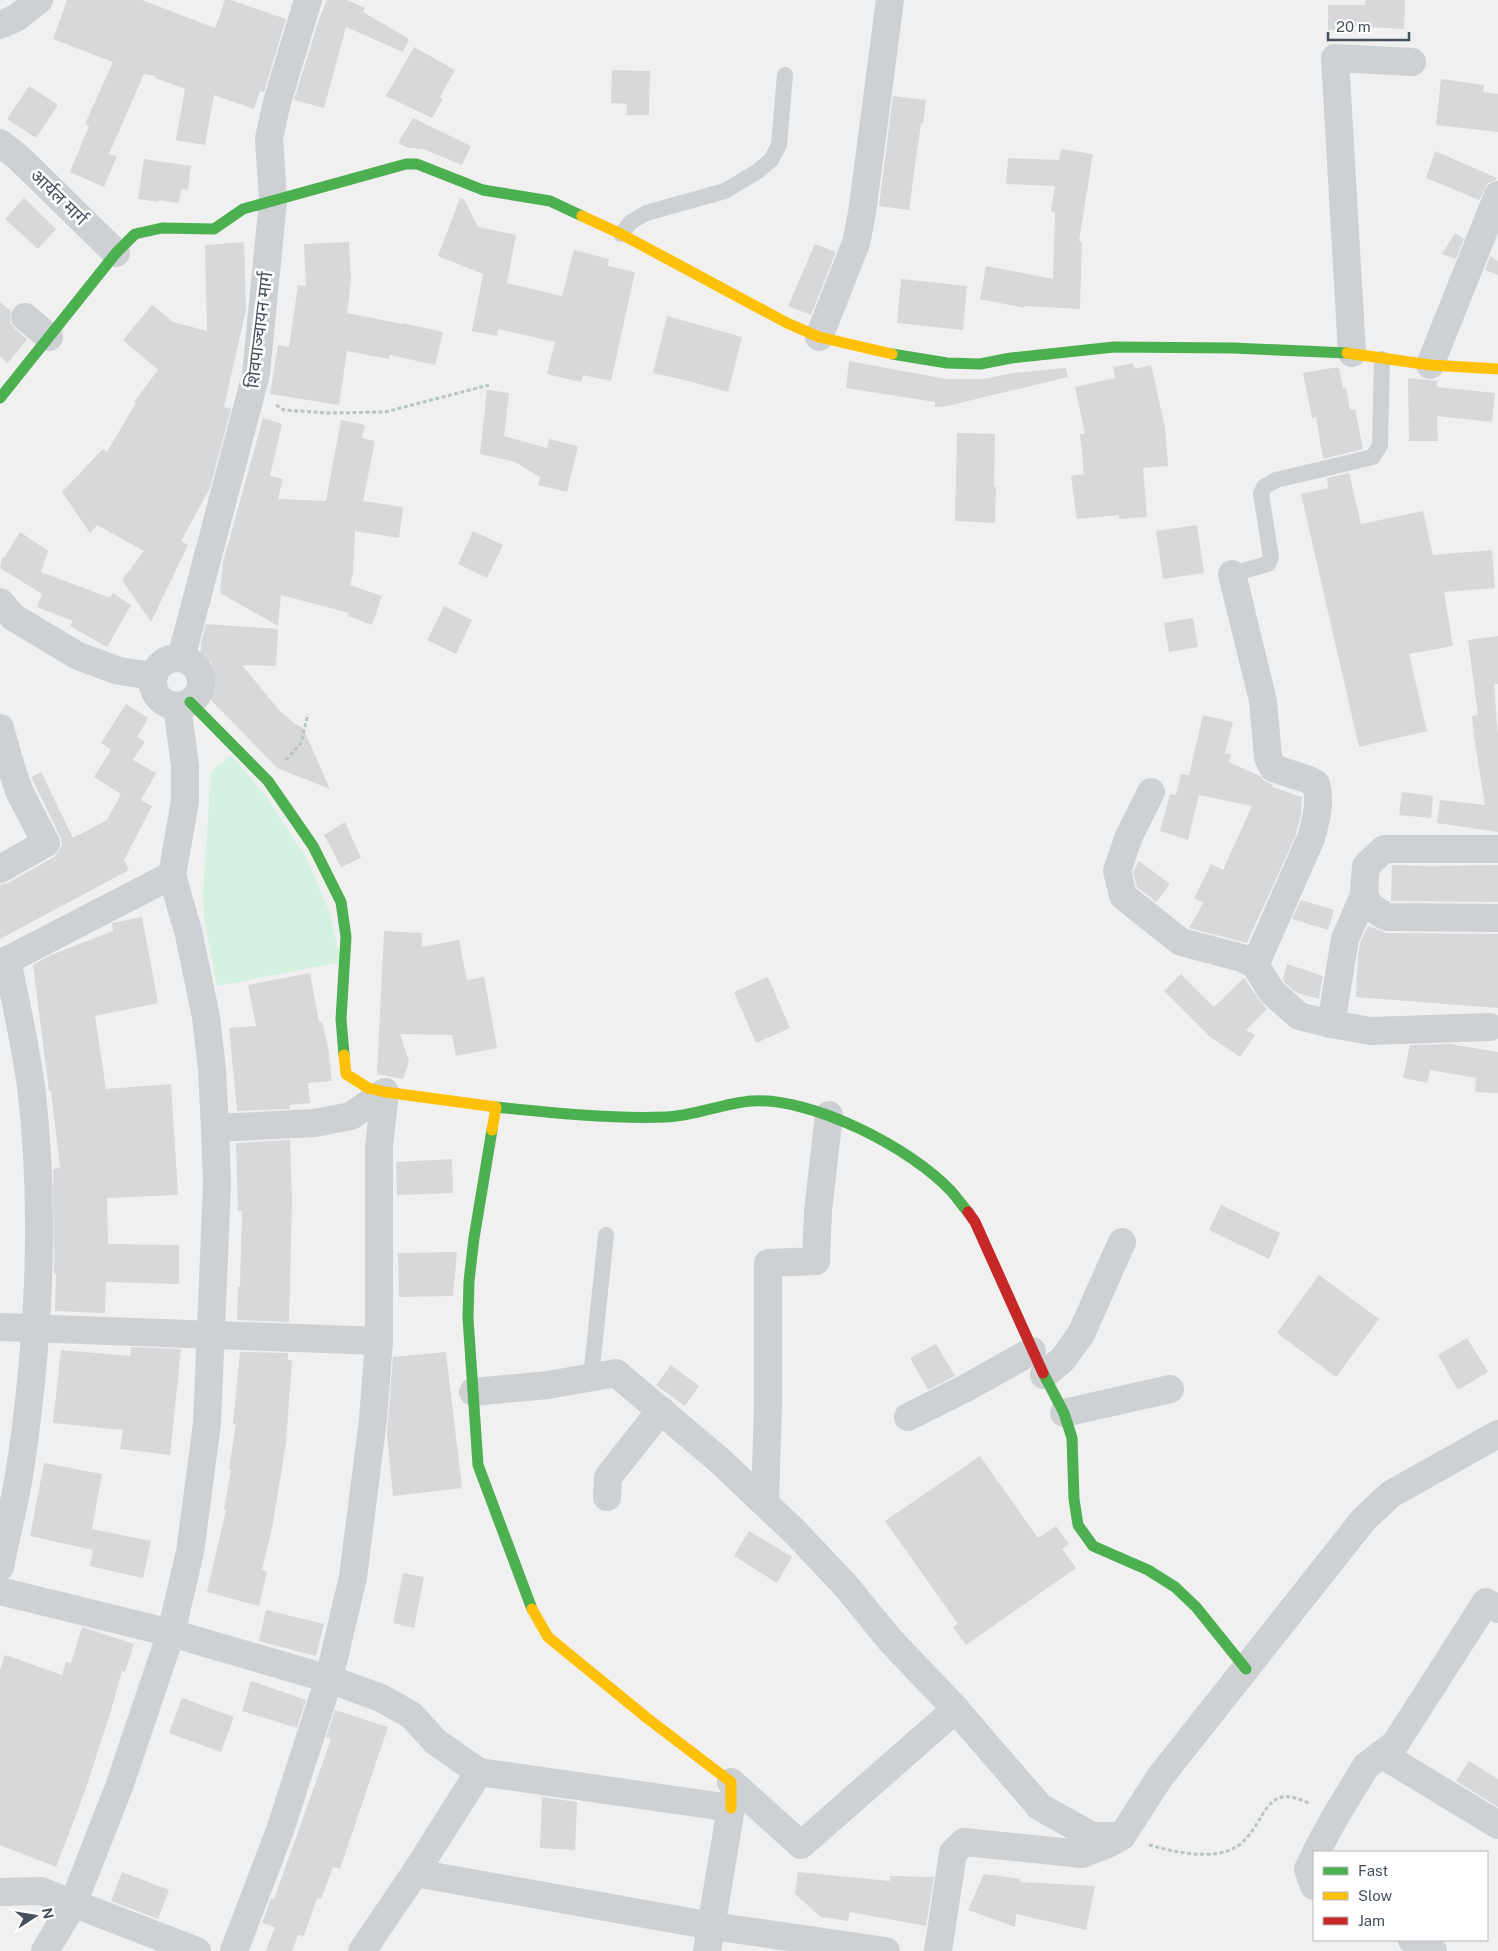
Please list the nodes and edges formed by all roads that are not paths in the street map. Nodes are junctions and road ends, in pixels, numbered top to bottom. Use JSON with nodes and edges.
{"nodes":[{"id":1,"x":39,"y":0,"type":"edge"},
{"id":2,"x":308,"y":0,"type":"edge"},
{"id":3,"x":890,"y":0,"type":"edge"},
{"id":4,"x":0,"y":25,"type":"edge"},
{"id":5,"x":1412,"y":62,"type":"dead end"},
{"id":6,"x":785,"y":75,"type":"dead end"},
{"id":7,"x":0,"y":143,"type":"edge"},
{"id":8,"x":1498,"y":195,"type":"edge"},
{"id":9,"x":273,"y":201,"type":"junction"},
{"id":10,"x":621,"y":234,"type":"junction"},
{"id":11,"x":116,"y":253,"type":"junction"},
{"id":12,"x":25,"y":317,"type":"dead end"},
{"id":13,"x":49,"y":337,"type":"junction"},
{"id":14,"x":819,"y":337,"type":"junction"},
{"id":15,"x":1352,"y":353,"type":"junction"},
{"id":16,"x":1382,"y":359,"type":"junction"},
{"id":17,"x":1430,"y":366,"type":"junction"},
{"id":18,"x":1498,"y":369,"type":"edge"},
{"id":19,"x":4,"y":384,"type":"edge"},
{"id":20,"x":1232,"y":574,"type":"joint"},
{"id":21,"x":4,"y":616,"type":"edge"},
{"id":22,"x":181,"y":658,"type":"junction"},
{"id":23,"x":153,"y":676,"type":"junction"},
{"id":24,"x":184,"y":704,"type":"junction"},
{"id":25,"x":0,"y":728,"type":"edge"},
{"id":26,"x":1151,"y":792,"type":"dead end"},
{"id":27,"x":1498,"y":849,"type":"edge"},
{"id":28,"x":0,"y":869,"type":"edge"},
{"id":29,"x":172,"y":875,"type":"junction"},
{"id":30,"x":1364,"y":895,"type":"junction"},
{"id":31,"x":1498,"y":918,"type":"edge"},
{"id":32,"x":4,"y":962,"type":"edge"},
{"id":33,"x":1255,"y":965,"type":"junction"},
{"id":34,"x":1331,"y":1024,"type":"junction"},
{"id":35,"x":1490,"y":1027,"type":"dead end"},
{"id":36,"x":385,"y":1092,"type":"junction"},
{"id":37,"x":496,"y":1107,"type":"junction"},
{"id":38,"x":829,"y":1115,"type":"junction"},
{"id":39,"x":215,"y":1128,"type":"junction"},
{"id":40,"x":606,"y":1235,"type":"dead end"},
{"id":41,"x":1122,"y":1242,"type":"dead end"},
{"id":42,"x":0,"y":1327,"type":"edge"},
{"id":43,"x":36,"y":1329,"type":"junction"},
{"id":44,"x":212,"y":1334,"type":"junction"},
{"id":45,"x":379,"y":1341,"type":"junction"},
{"id":46,"x":1032,"y":1351,"type":"junction"},
{"id":47,"x":1044,"y":1375,"type":"junction"},
{"id":48,"x":591,"y":1377,"type":"junction"},
{"id":49,"x":1170,"y":1389,"type":"dead end"},
{"id":50,"x":473,"y":1392,"type":"junction"},
{"id":51,"x":661,"y":1410,"type":"junction"},
{"id":52,"x":1064,"y":1413,"type":"junction"},
{"id":53,"x":908,"y":1417,"type":"dead end"},
{"id":54,"x":1498,"y":1434,"type":"edge"},
{"id":55,"x":606,"y":1497,"type":"dead end"},
{"id":56,"x":765,"y":1502,"type":"junction"},
{"id":57,"x":0,"y":1567,"type":"edge"},
{"id":58,"x":0,"y":1591,"type":"edge"},
{"id":59,"x":1498,"y":1609,"type":"edge"},
{"id":60,"x":171,"y":1632,"type":"junction"},
{"id":61,"x":1246,"y":1669,"type":"junction"},
{"id":62,"x":329,"y":1679,"type":"junction"},
{"id":63,"x":956,"y":1710,"type":"junction"},
{"id":64,"x":1381,"y":1754,"type":"junction"},
{"id":65,"x":479,"y":1772,"type":"junction"},
{"id":66,"x":731,"y":1795,"type":"junction"},
{"id":67,"x":1498,"y":1825,"type":"edge"},
{"id":68,"x":1122,"y":1836,"type":"junction"},
{"id":69,"x":1317,"y":1851,"type":"edge"},
{"id":70,"x":1313,"y":1858,"type":"edge"},
{"id":71,"x":415,"y":1873,"type":"junction"},
{"id":72,"x":1313,"y":1883,"type":"edge"},
{"id":73,"x":0,"y":1892,"type":"edge"},
{"id":74,"x":72,"y":1904,"type":"junction"},
{"id":75,"x":709,"y":1939,"type":"edge"},
{"id":76,"x":1414,"y":1941,"type":"edge"},
{"id":77,"x":45,"y":1951,"type":"edge"},
{"id":78,"x":197,"y":1951,"type":"edge"},
{"id":79,"x":234,"y":1951,"type":"edge"},
{"id":80,"x":362,"y":1951,"type":"edge"},
{"id":81,"x":886,"y":1951,"type":"edge"},
{"id":82,"x":938,"y":1951,"type":"edge"},
{"id":83,"x":1432,"y":1951,"type":"edge"}],
"edges":[{"from":1,"to":4,"type":"street"},
{"from":2,"to":9,"type":"street","name":"शिवपाञ्चायन मार्ग"},
{"from":3,"to":14,"type":"street"},
{"from":5,"to":15,"type":"street"},
{"from":6,"to":10,"type":"lane"},
{"from":7,"to":11,"type":"street","name":"आर्यल मार्ग"},
{"from":8,"to":17,"type":"street"},
{"from":9,"to":10,"type":"street"},
{"from":9,"to":11,"type":"street"},
{"from":9,"to":22,"type":"street","name":"शिवपाञ्चायन मार्ग"},
{"from":10,"to":14,"type":"street"},
{"from":11,"to":13,"type":"street"},
{"from":12,"to":13,"type":"street"},
{"from":13,"to":19,"type":"street"},
{"from":14,"to":15,"type":"street"},
{"from":15,"to":16,"type":"street"},
{"from":16,"to":17,"type":"street"},
{"from":16,"to":20,"type":"lane"},
{"from":17,"to":18,"type":"street"},
{"from":20,"to":33,"type":"street"},
{"from":21,"to":23,"type":"street"},
{"from":22,"to":23,"type":"street"},
{"from":22,"to":24,"type":"street"},
{"from":23,"to":24,"type":"street"},
{"from":24,"to":29,"type":"street"},
{"from":24,"to":36,"type":"street"},
{"from":25,"to":28,"type":"street"},
{"from":26,"to":33,"type":"street"},
{"from":27,"to":30,"type":"street"},
{"from":29,"to":32,"type":"street"},
{"from":29,"to":39,"type":"street"},
{"from":30,"to":31,"type":"street"},
{"from":30,"to":34,"type":"street"},
{"from":32,"to":43,"type":"street"},
{"from":33,"to":34,"type":"street"},
{"from":34,"to":35,"type":"street"},
{"from":36,"to":37,"type":"street"},
{"from":36,"to":39,"type":"street"},
{"from":36,"to":45,"type":"street"},
{"from":37,"to":38,"type":"street"},
{"from":37,"to":50,"type":"street"},
{"from":38,"to":46,"type":"street"},
{"from":38,"to":56,"type":"street"},
{"from":39,"to":44,"type":"street"},
{"from":40,"to":48,"type":"lane"},
{"from":41,"to":47,"type":"street"},
{"from":42,"to":43,"type":"street"},
{"from":43,"to":44,"type":"street"},
{"from":43,"to":57,"type":"street"},
{"from":44,"to":45,"type":"street"},
{"from":44,"to":60,"type":"street"},
{"from":45,"to":62,"type":"street"},
{"from":46,"to":47,"type":"street"},
{"from":46,"to":53,"type":"street"},
{"from":47,"to":52,"type":"street"},
{"from":48,"to":50,"type":"street"},
{"from":48,"to":51,"type":"street"},
{"from":49,"to":52,"type":"street"},
{"from":50,"to":66,"type":"street"},
{"from":51,"to":55,"type":"street"},
{"from":51,"to":56,"type":"street"},
{"from":52,"to":61,"type":"street"},
{"from":54,"to":61,"type":"street"},
{"from":56,"to":63,"type":"street"},
{"from":58,"to":60,"type":"street"},
{"from":59,"to":64,"type":"street"},
{"from":60,"to":62,"type":"street"},
{"from":60,"to":74,"type":"street"},
{"from":61,"to":68,"type":"street"},
{"from":62,"to":65,"type":"street"},
{"from":62,"to":79,"type":"street"},
{"from":63,"to":66,"type":"street"},
{"from":63,"to":68,"type":"street"},
{"from":64,"to":67,"type":"street"},
{"from":64,"to":69,"type":"street"},
{"from":65,"to":66,"type":"street"},
{"from":65,"to":71,"type":"street"},
{"from":66,"to":75,"type":"street"},
{"from":68,"to":82,"type":"street"},
{"from":70,"to":72,"type":"street"},
{"from":71,"to":75,"type":"street"},
{"from":71,"to":80,"type":"street"},
{"from":73,"to":74,"type":"street"},
{"from":74,"to":77,"type":"street"},
{"from":74,"to":78,"type":"street"},
{"from":75,"to":81,"type":"street"},
{"from":76,"to":83,"type":"street"}]}
